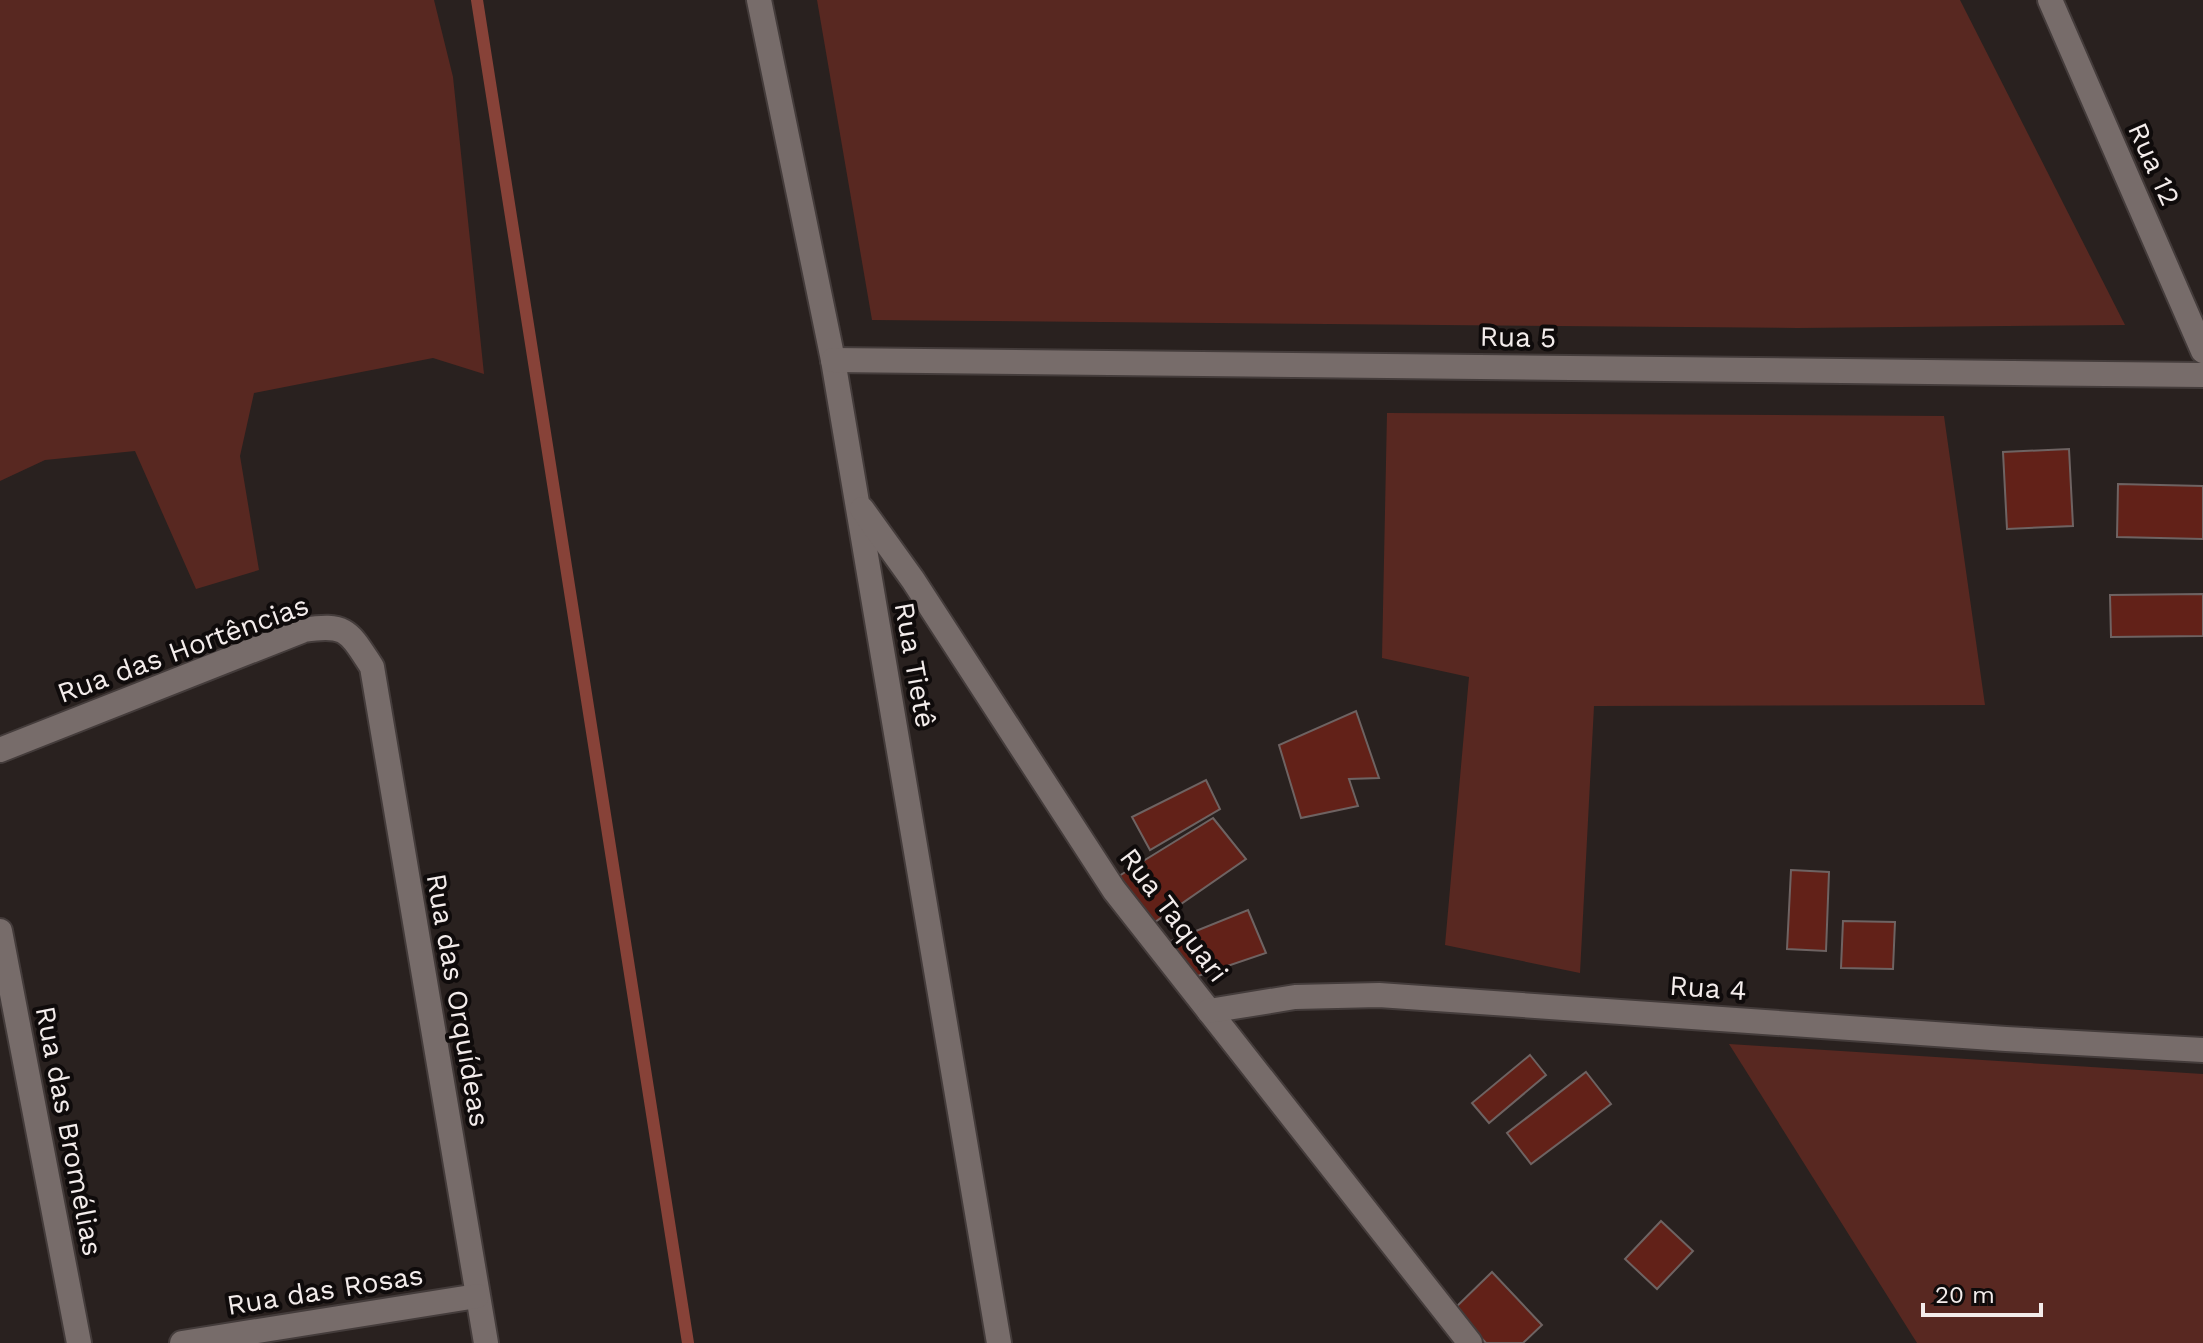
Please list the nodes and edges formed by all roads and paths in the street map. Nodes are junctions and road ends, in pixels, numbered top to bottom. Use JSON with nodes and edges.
{"nodes":[{"id":1,"x":759,"y":0,"type":"edge"},
{"id":2,"x":2050,"y":0,"type":"edge"},
{"id":3,"x":2203,"y":351,"type":"edge"},
{"id":4,"x":833,"y":360,"type":"junction"},
{"id":5,"x":2203,"y":375,"type":"edge"},
{"id":6,"x":857,"y":503,"type":"junction"},
{"id":7,"x":372,"y":667,"type":"joint"},
{"id":8,"x":0,"y":750,"type":"edge"},
{"id":9,"x":0,"y":931,"type":"edge"},
{"id":10,"x":1209,"y":1011,"type":"junction"},
{"id":11,"x":2203,"y":1050,"type":"edge"},
{"id":12,"x":477,"y":1296,"type":"junction"},
{"id":13,"x":79,"y":1343,"type":"edge"},
{"id":14,"x":182,"y":1343,"type":"edge"},
{"id":15,"x":486,"y":1343,"type":"edge"},
{"id":16,"x":999,"y":1343,"type":"edge"},
{"id":17,"x":1470,"y":1343,"type":"edge"}],
"edges":[{"from":1,"to":4,"type":"street","name":"Rua Tietê"},
{"from":2,"to":3,"type":"street","name":"Rua 12"},
{"from":4,"to":5,"type":"street","name":"Rua 5"},
{"from":4,"to":6,"type":"street","name":"Rua Tietê"},
{"from":6,"to":10,"type":"street","name":"Rua Taquari"},
{"from":6,"to":16,"type":"street","name":"Rua Tietê"},
{"from":7,"to":8,"type":"street","name":"Rua das Hortências"},
{"from":7,"to":12,"type":"street","name":"Rua das Orquídeas"},
{"from":9,"to":13,"type":"street","name":"Rua das Bromélias"},
{"from":10,"to":11,"type":"street","name":"Rua 4"},
{"from":10,"to":17,"type":"street","name":"Rua Taquari"},
{"from":12,"to":14,"type":"street","name":"Rua das Rosas"},
{"from":12,"to":15,"type":"street","name":"Rua das Orquídeas"}]}
